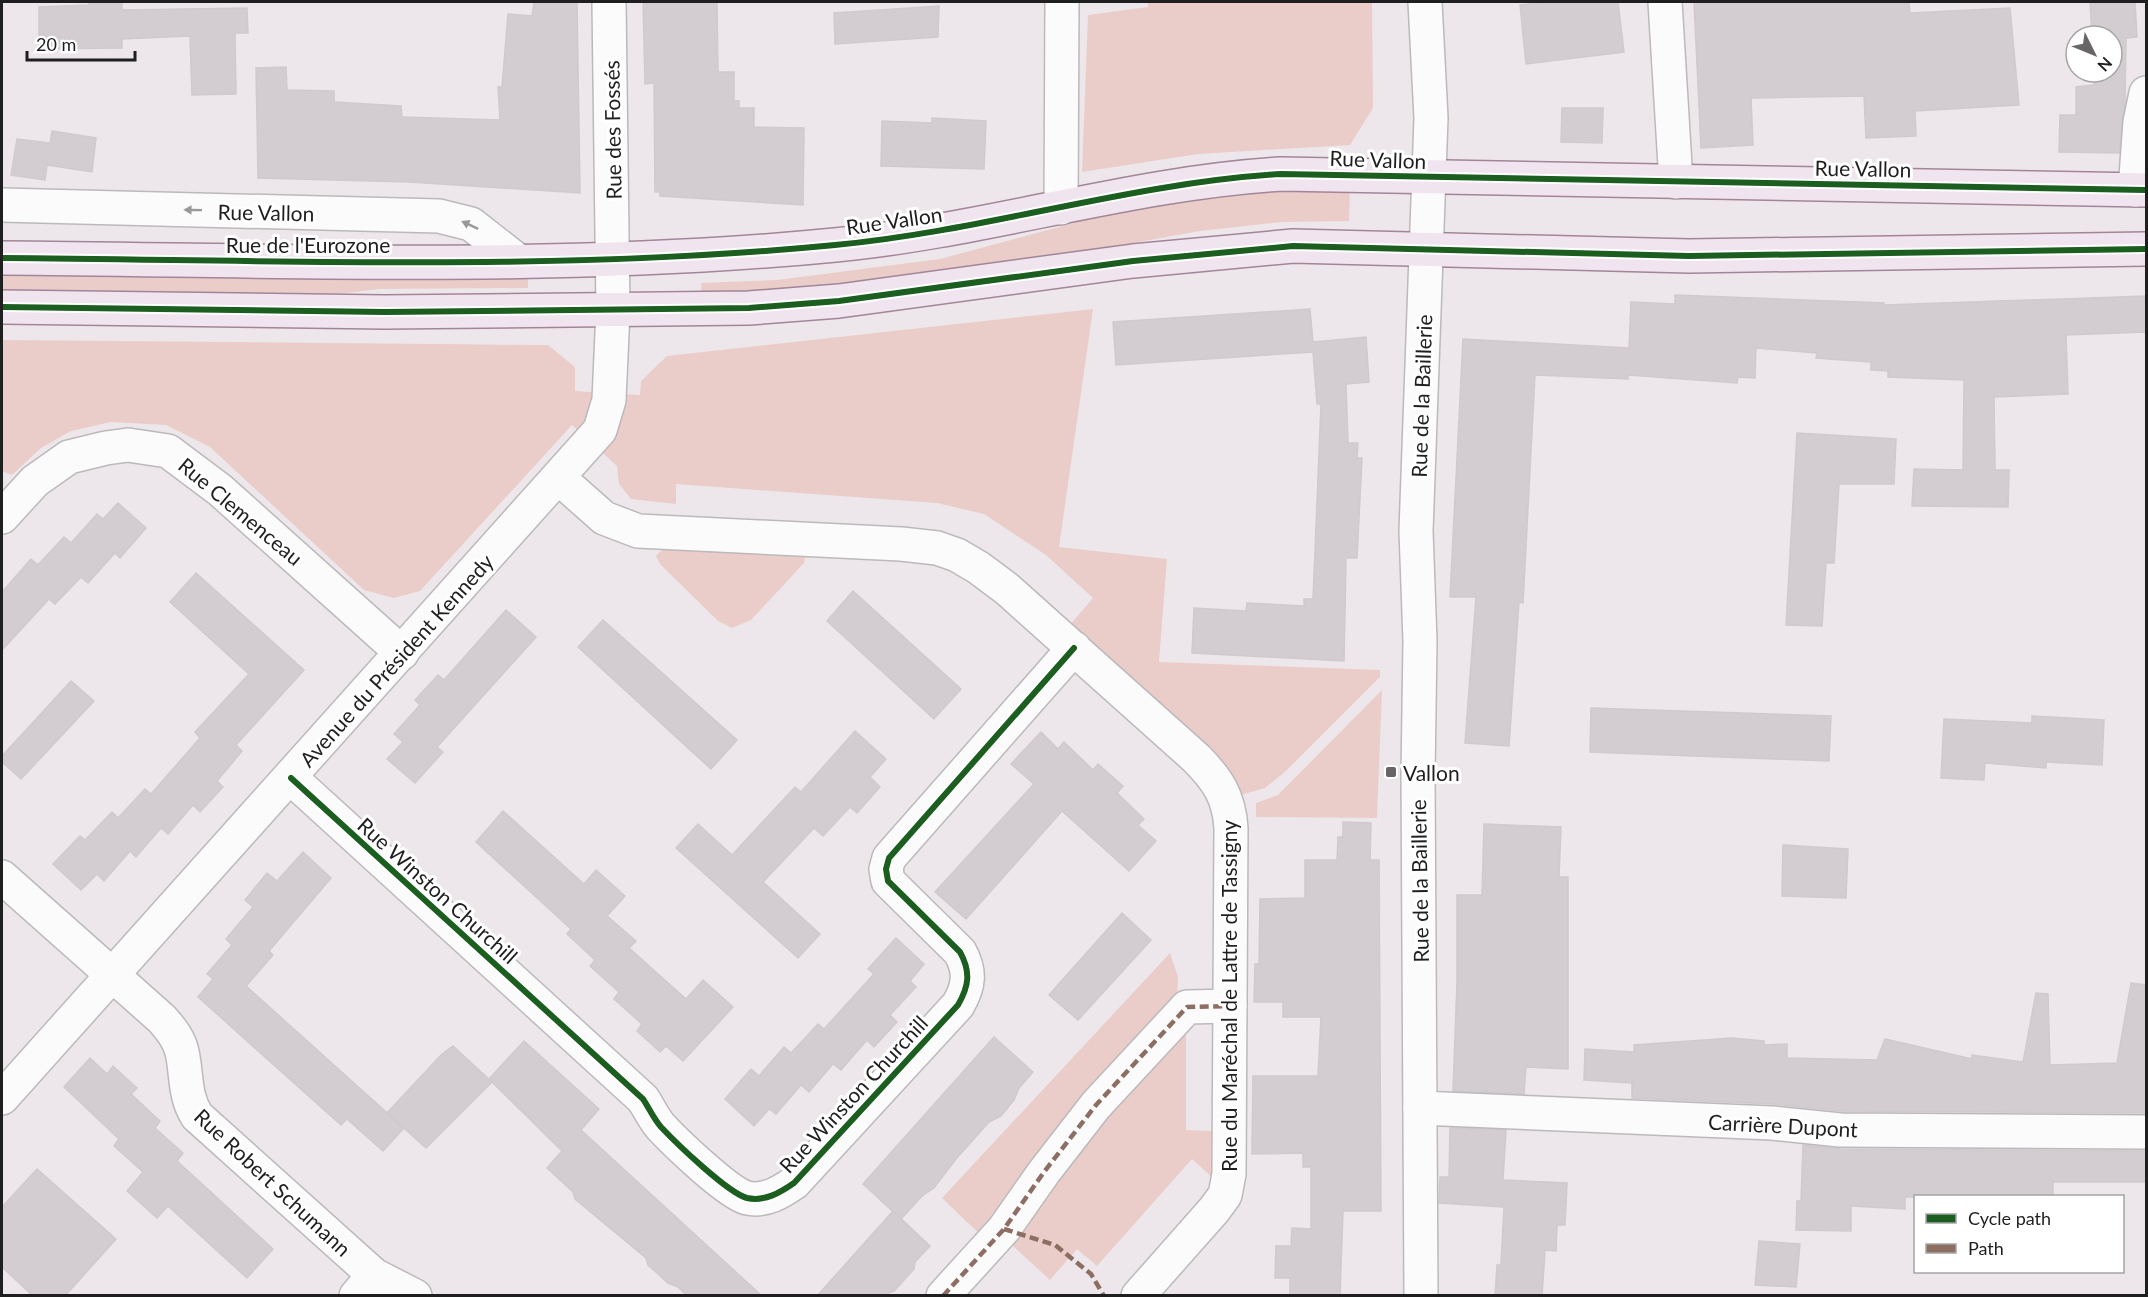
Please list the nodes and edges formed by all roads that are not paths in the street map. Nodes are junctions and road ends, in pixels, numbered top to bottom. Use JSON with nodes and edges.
{"nodes":[{"id":1,"x":609,"y":2,"type":"edge"},
{"id":2,"x":1062,"y":2,"type":"edge"},
{"id":3,"x":1425,"y":2,"type":"edge"},
{"id":4,"x":1665,"y":2,"type":"edge"},
{"id":5,"x":2146,"y":93,"type":"edge"},
{"id":6,"x":1429,"y":177,"type":"junction"},
{"id":7,"x":1677,"y":182,"type":"junction"},
{"id":8,"x":2141,"y":190,"type":"edge"},
{"id":9,"x":2,"y":205,"type":"edge"},
{"id":10,"x":1061,"y":208,"type":"junction"},
{"id":11,"x":2146,"y":249,"type":"edge"},
{"id":12,"x":1426,"y":251,"type":"junction"},
{"id":13,"x":2,"y":258,"type":"edge"},
{"id":14,"x":614,"y":258,"type":"junction"},
{"id":15,"x":517,"y":260,"type":"junction"},
{"id":16,"x":2,"y":307,"type":"edge"},
{"id":17,"x":614,"y":311,"type":"junction"},
{"id":18,"x":560,"y":479,"type":"junction"},
{"id":19,"x":2,"y":517,"type":"edge"},
{"id":20,"x":1074,"y":648,"type":"junction"},
{"id":21,"x":402,"y":653,"type":"junction"},
{"id":22,"x":291,"y":778,"type":"junction"},
{"id":23,"x":2,"y":877,"type":"edge"},
{"id":24,"x":114,"y":975,"type":"junction"},
{"id":25,"x":1230,"y":1006,"type":"junction"},
{"id":26,"x":2,"y":1098,"type":"edge"},
{"id":27,"x":1420,"y":1108,"type":"junction"},
{"id":28,"x":2146,"y":1132,"type":"edge"},
{"id":29,"x":365,"y":1286,"type":"edge"},
{"id":30,"x":415,"y":1296,"type":"edge"},
{"id":31,"x":943,"y":1296,"type":"edge"},
{"id":32,"x":1138,"y":1296,"type":"edge"},
{"id":33,"x":1421,"y":1296,"type":"edge"}],
"edges":[{"from":1,"to":14,"type":"street","name":"Rue des Fossés"},
{"from":2,"to":10,"type":"street"},
{"from":3,"to":6,"type":"street","name":"Rue de la Baillerie"},
{"from":4,"to":7,"type":"street"},
{"from":5,"to":8,"type":"street"},
{"from":6,"to":7,"type":"main road","name":"Rue Vallon"},
{"from":6,"to":10,"type":"main road","name":"Rue Vallon"},
{"from":6,"to":12,"type":"street","name":"Rue de la Baillerie"},
{"from":7,"to":8,"type":"main road","name":"Rue Vallon"},
{"from":15,"to":9,"type":"street","name":"Rue Vallon","one_way":true},
{"from":10,"to":14,"type":"main road","name":"Rue Vallon"},
{"from":11,"to":12,"type":"main road"},
{"from":12,"to":17,"type":"main road"},
{"from":12,"to":27,"type":"street","name":"Rue de la Baillerie"},
{"from":13,"to":15,"type":"main road","name":"Rue de l'Eurozone"},
{"from":14,"to":15,"type":"main road","name":"Rue de l'Eurozone"},
{"from":14,"to":17,"type":"street","name":"Avenue du Président Kennedy"},
{"from":16,"to":17,"type":"main road"},
{"from":17,"to":18,"type":"street","name":"Avenue du Président Kennedy"},
{"from":18,"to":20,"type":"street","name":"Rue du Maréchal de Lattre de Tassigny"},
{"from":18,"to":21,"type":"street","name":"Avenue du Président Kennedy"},
{"from":19,"to":21,"type":"street","name":"Rue Clemenceau"},
{"from":20,"to":22,"type":"street","name":"Rue Winston Churchill"},
{"from":20,"to":25,"type":"street","name":"Rue du Maréchal de Lattre de Tassigny"},
{"from":21,"to":22,"type":"street","name":"Avenue du Président Kennedy"},
{"from":22,"to":24,"type":"street","name":"Avenue du Président Kennedy"},
{"from":23,"to":24,"type":"street"},
{"from":24,"to":26,"type":"street","name":"Avenue du Président Kennedy"},
{"from":24,"to":29,"type":"street","name":"Rue Robert Schumann"},
{"from":25,"to":31,"type":"street"},
{"from":25,"to":32,"type":"street","name":"Rue du Maréchal de Lattre de Tassigny"},
{"from":27,"to":28,"type":"street","name":"Carrière Dupont"},
{"from":27,"to":33,"type":"street","name":"Rue de la Baillerie"},
{"from":29,"to":30,"type":"street","name":"Rue Robert Schumann"}]}
